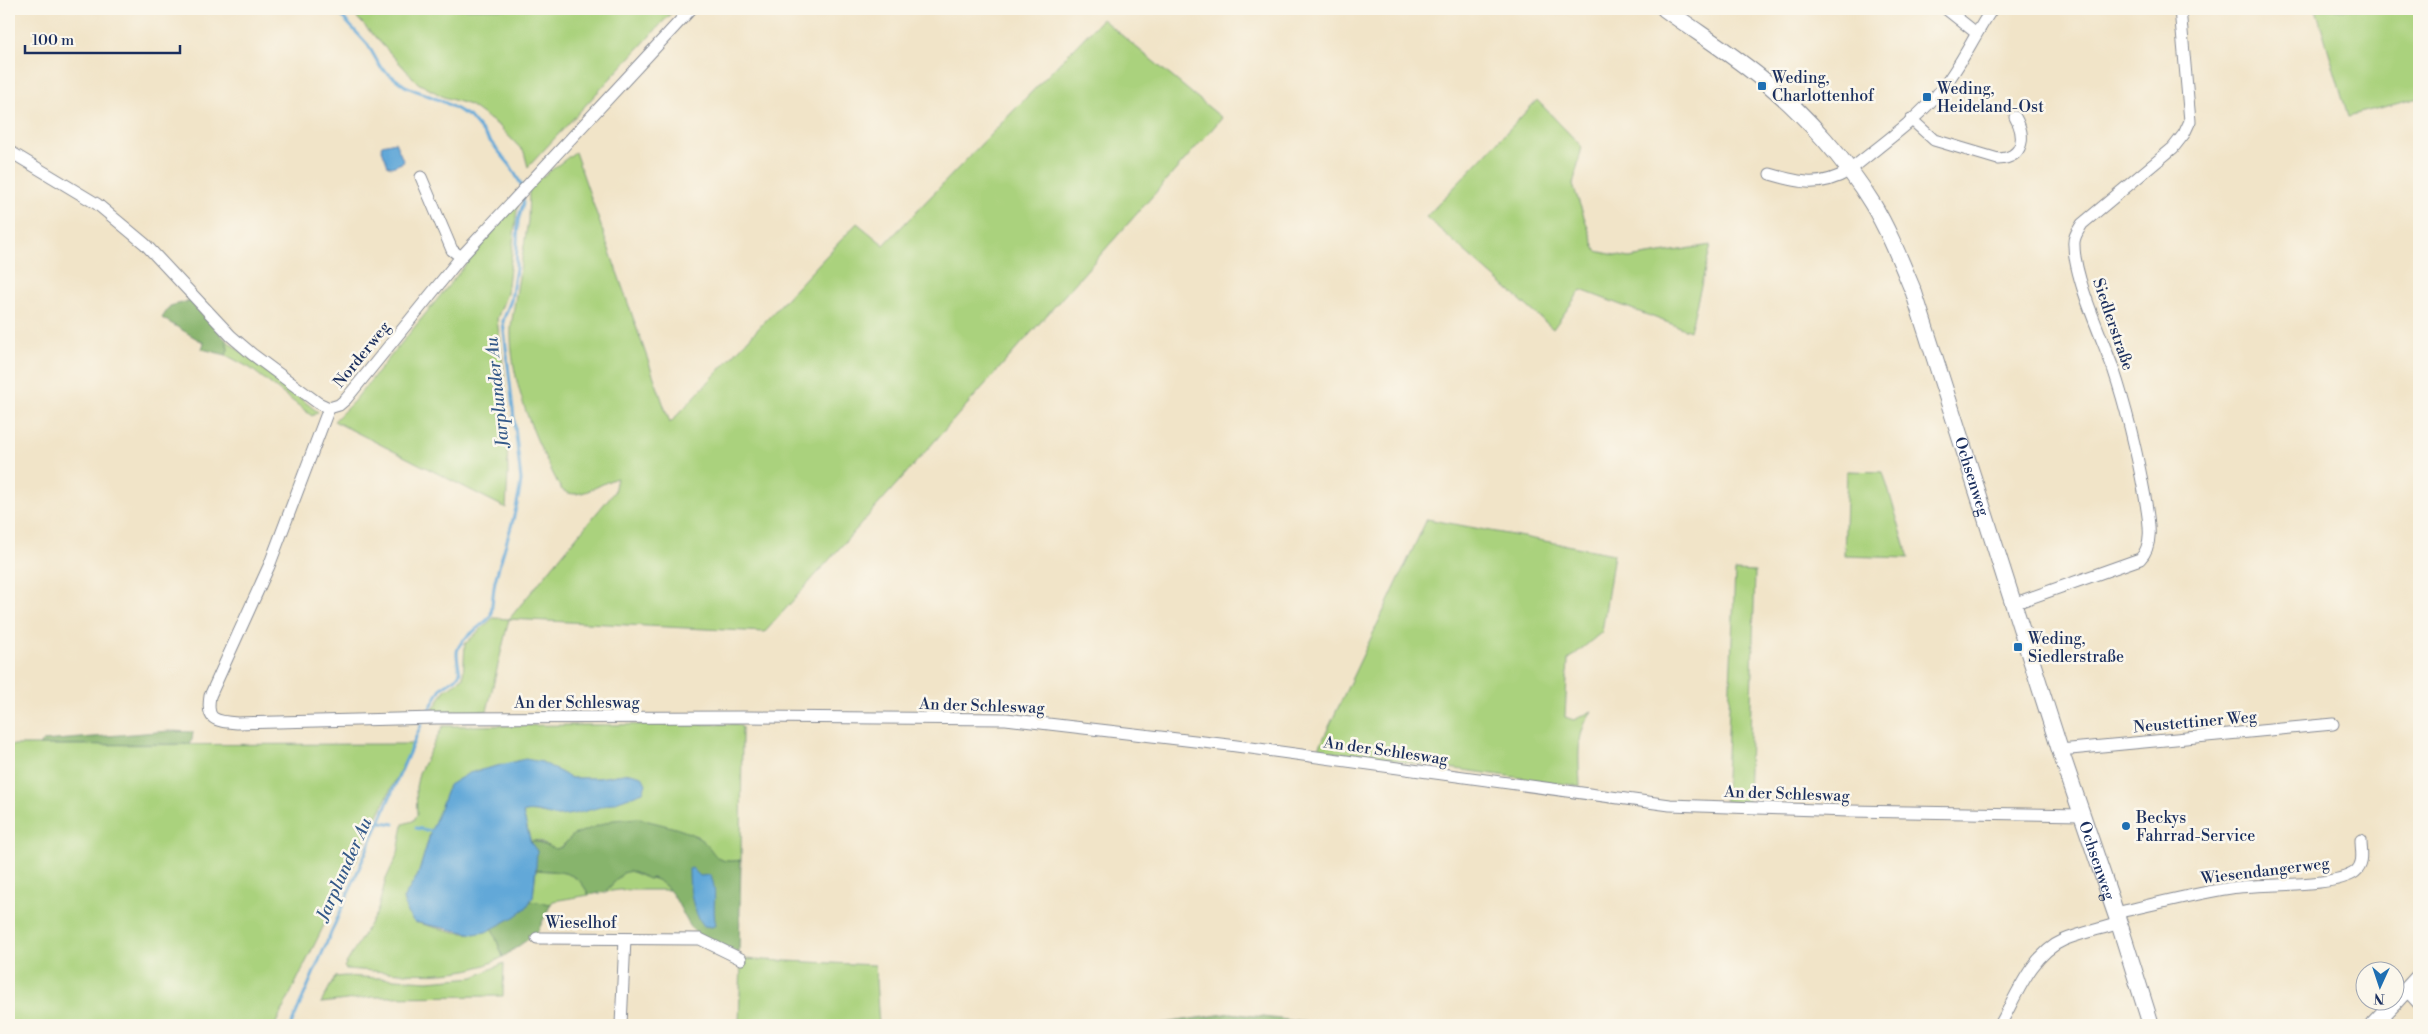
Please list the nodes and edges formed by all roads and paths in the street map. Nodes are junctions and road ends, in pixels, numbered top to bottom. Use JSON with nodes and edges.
{"nodes":[{"id":1,"x":690,"y":9,"type":"edge"},
{"id":2,"x":1665,"y":9,"type":"edge"},
{"id":3,"x":1946,"y":9,"type":"edge"},
{"id":4,"x":1992,"y":9,"type":"edge"},
{"id":5,"x":2180,"y":9,"type":"edge"},
{"id":6,"x":1975,"y":32,"type":"junction"},
{"id":7,"x":2015,"y":117,"type":"dead end"},
{"id":8,"x":1911,"y":119,"type":"junction"},
{"id":9,"x":9,"y":151,"type":"edge"},
{"id":10,"x":1849,"y":171,"type":"junction"},
{"id":11,"x":1770,"y":174,"type":"dead end"},
{"id":12,"x":421,"y":177,"type":"dead end"},
{"id":13,"x":461,"y":257,"type":"junction"},
{"id":14,"x":329,"y":408,"type":"junction"},
{"id":15,"x":2013,"y":604,"type":"junction"},
{"id":16,"x":2333,"y":724,"type":"dead end"},
{"id":17,"x":2060,"y":750,"type":"junction"},
{"id":18,"x":2082,"y":815,"type":"junction"},
{"id":19,"x":2361,"y":840,"type":"dead end"},
{"id":20,"x":2117,"y":918,"type":"junction"},
{"id":21,"x":537,"y":938,"type":"dead end"},
{"id":22,"x":625,"y":938,"type":"junction"},
{"id":23,"x":740,"y":959,"type":"dead end"},
{"id":24,"x":2419,"y":976,"type":"edge"},
{"id":25,"x":2406,"y":990,"type":"joint"},
{"id":26,"x":2419,"y":1004,"type":"edge"},
{"id":27,"x":2385,"y":1012,"type":"edge"},
{"id":28,"x":621,"y":1025,"type":"edge"},
{"id":29,"x":2000,"y":1025,"type":"edge"},
{"id":30,"x":2151,"y":1025,"type":"edge"},
{"id":31,"x":2373,"y":1025,"type":"edge"}],
"edges":[{"from":1,"to":13,"type":"street","name":"Norderweg"},
{"from":2,"to":10,"type":"main road","name":"Ochsenweg"},
{"from":3,"to":6,"type":"street"},
{"from":4,"to":6,"type":"street"},
{"from":5,"to":15,"type":"street","name":"Siedlerstraße"},
{"from":6,"to":8,"type":"street"},
{"from":7,"to":8,"type":"street"},
{"from":8,"to":10,"type":"street"},
{"from":9,"to":14,"type":"street","name":"Norderweg"},
{"from":10,"to":11,"type":"street"},
{"from":10,"to":15,"type":"main road","name":"Ochsenweg"},
{"from":12,"to":13,"type":"street"},
{"from":13,"to":14,"type":"street","name":"Norderweg"},
{"from":14,"to":18,"type":"street","name":"An der Schleswag"},
{"from":15,"to":17,"type":"main road","name":"Ochsenweg"},
{"from":16,"to":17,"type":"street","name":"Neustettiner Weg"},
{"from":17,"to":18,"type":"main road","name":"Ochsenweg"},
{"from":18,"to":20,"type":"main road","name":"Ochsenweg"},
{"from":19,"to":20,"type":"street","name":"Wiesendangerweg"},
{"from":20,"to":29,"type":"street","name":"Wiesendangerweg"},
{"from":20,"to":30,"type":"main road","name":"Ochsenweg"},
{"from":21,"to":22,"type":"street","name":"Wieselhof"},
{"from":22,"to":23,"type":"street","name":"Wieselhof"},
{"from":22,"to":28,"type":"street","name":"Wieselhof"},
{"from":24,"to":25,"type":"street"},
{"from":25,"to":26,"type":"street"},
{"from":27,"to":31,"type":"street"}]}
